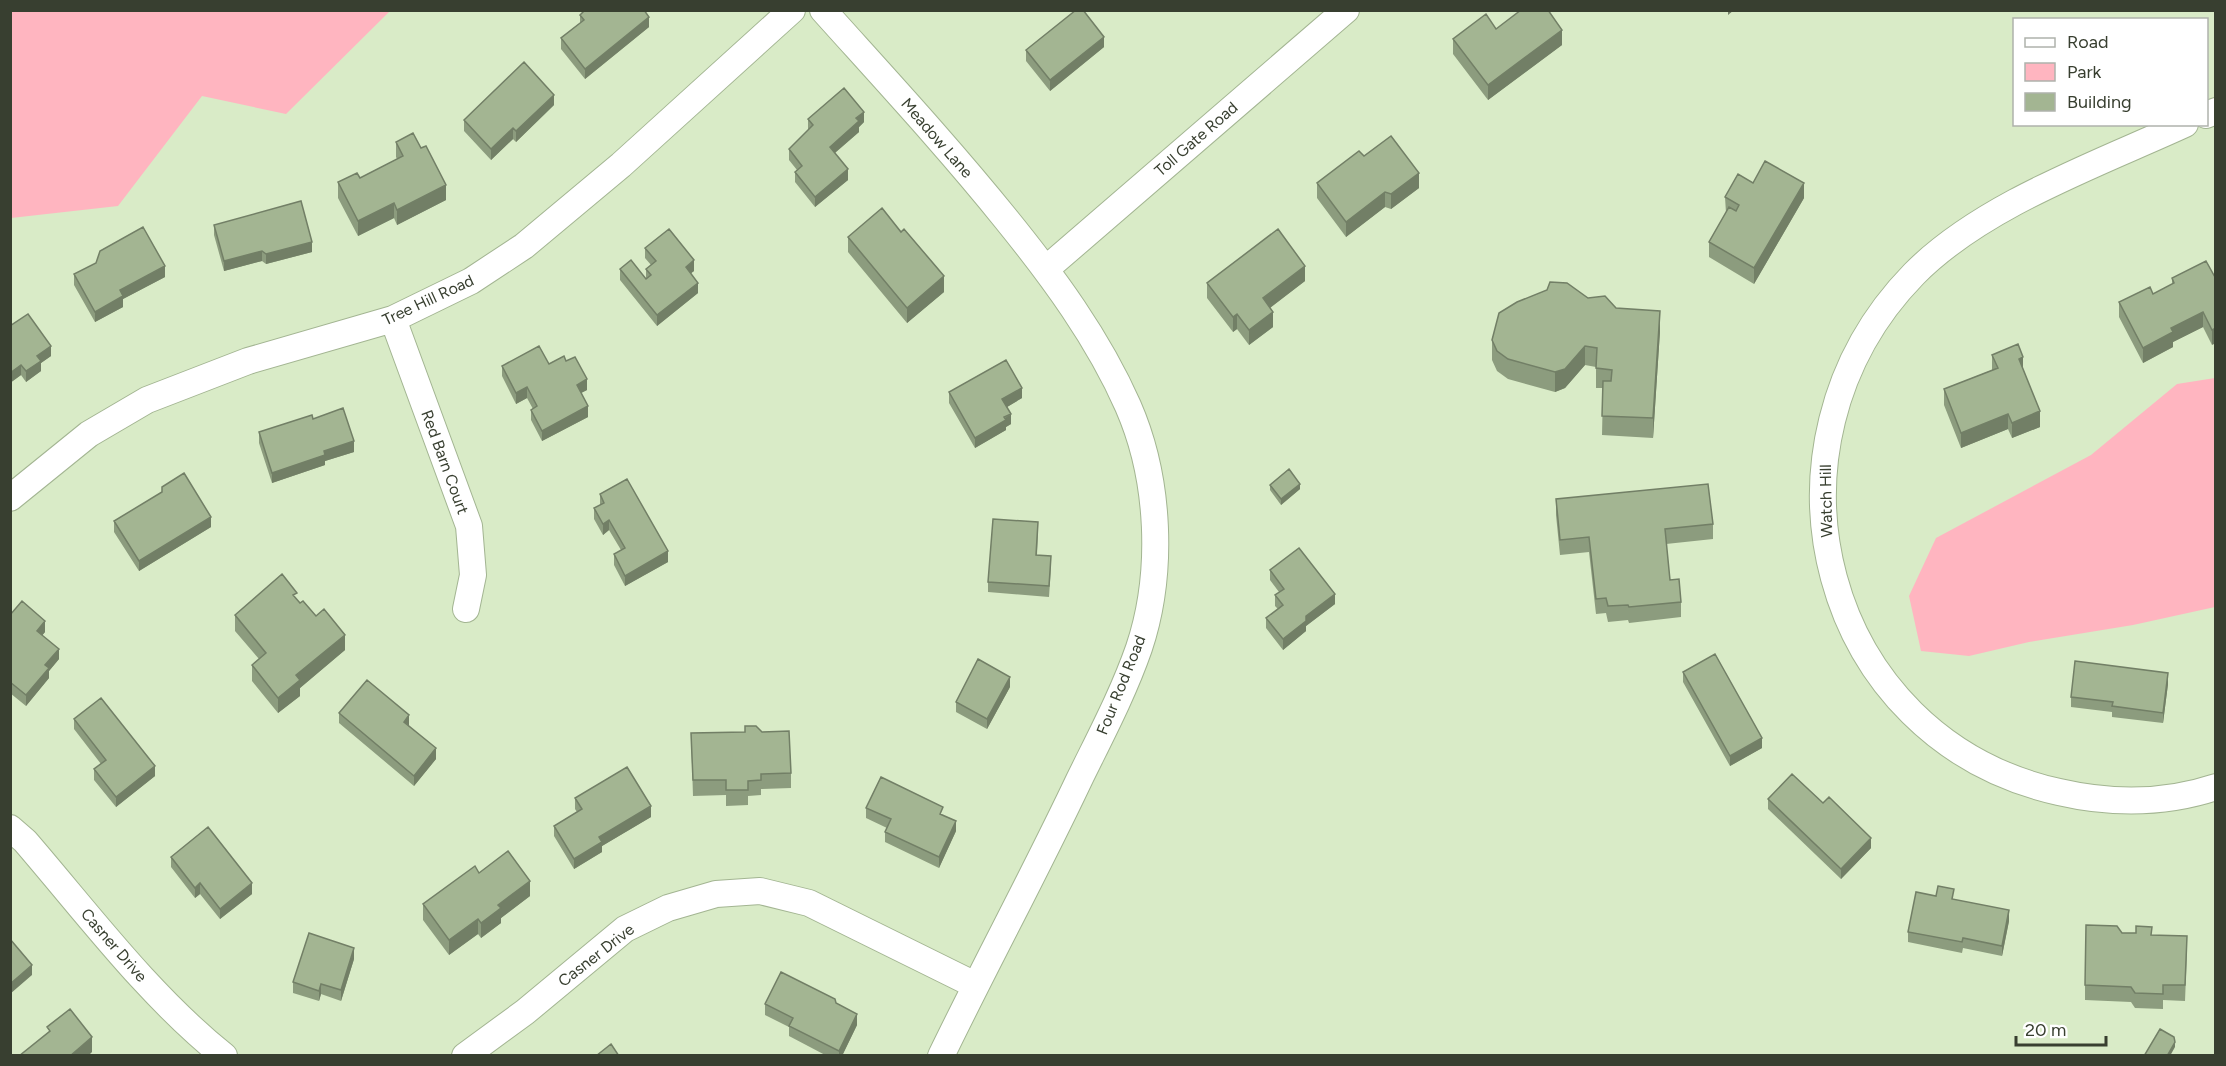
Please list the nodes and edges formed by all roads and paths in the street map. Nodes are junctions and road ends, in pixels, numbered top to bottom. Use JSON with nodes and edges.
{"nodes":[{"id":1,"x":792,"y":10,"type":"edge"},
{"id":2,"x":823,"y":10,"type":"edge"},
{"id":3,"x":1346,"y":10,"type":"edge"},
{"id":4,"x":2182,"y":126,"type":"edge"},
{"id":5,"x":1046,"y":269,"type":"junction"},
{"id":6,"x":393,"y":319,"type":"junction"},
{"id":7,"x":10,"y":498,"type":"edge"},
{"id":8,"x":466,"y":609,"type":"dead end"},
{"id":9,"x":2216,"y":787,"type":"edge"},
{"id":10,"x":10,"y":828,"type":"edge"},
{"id":11,"x":975,"y":985,"type":"junction"},
{"id":12,"x":224,"y":1056,"type":"edge"},
{"id":13,"x":465,"y":1056,"type":"edge"},
{"id":14,"x":941,"y":1056,"type":"edge"}],
"edges":[{"from":1,"to":6,"type":"street","name":"Tree Hill Road"},
{"from":2,"to":5,"type":"street","name":"Meadow Lane"},
{"from":3,"to":5,"type":"street","name":"Toll Gate Road"},
{"from":4,"to":9,"type":"street","name":"Watch Hill"},
{"from":5,"to":11,"type":"street","name":"Four Rod Road"},
{"from":6,"to":7,"type":"street","name":"Tree Hill Road"},
{"from":6,"to":8,"type":"street","name":"Red Barn Court"},
{"from":10,"to":12,"type":"street","name":"Casner Drive"},
{"from":11,"to":13,"type":"street","name":"Casner Drive"},
{"from":11,"to":14,"type":"street","name":"Four Rod Road"}]}
